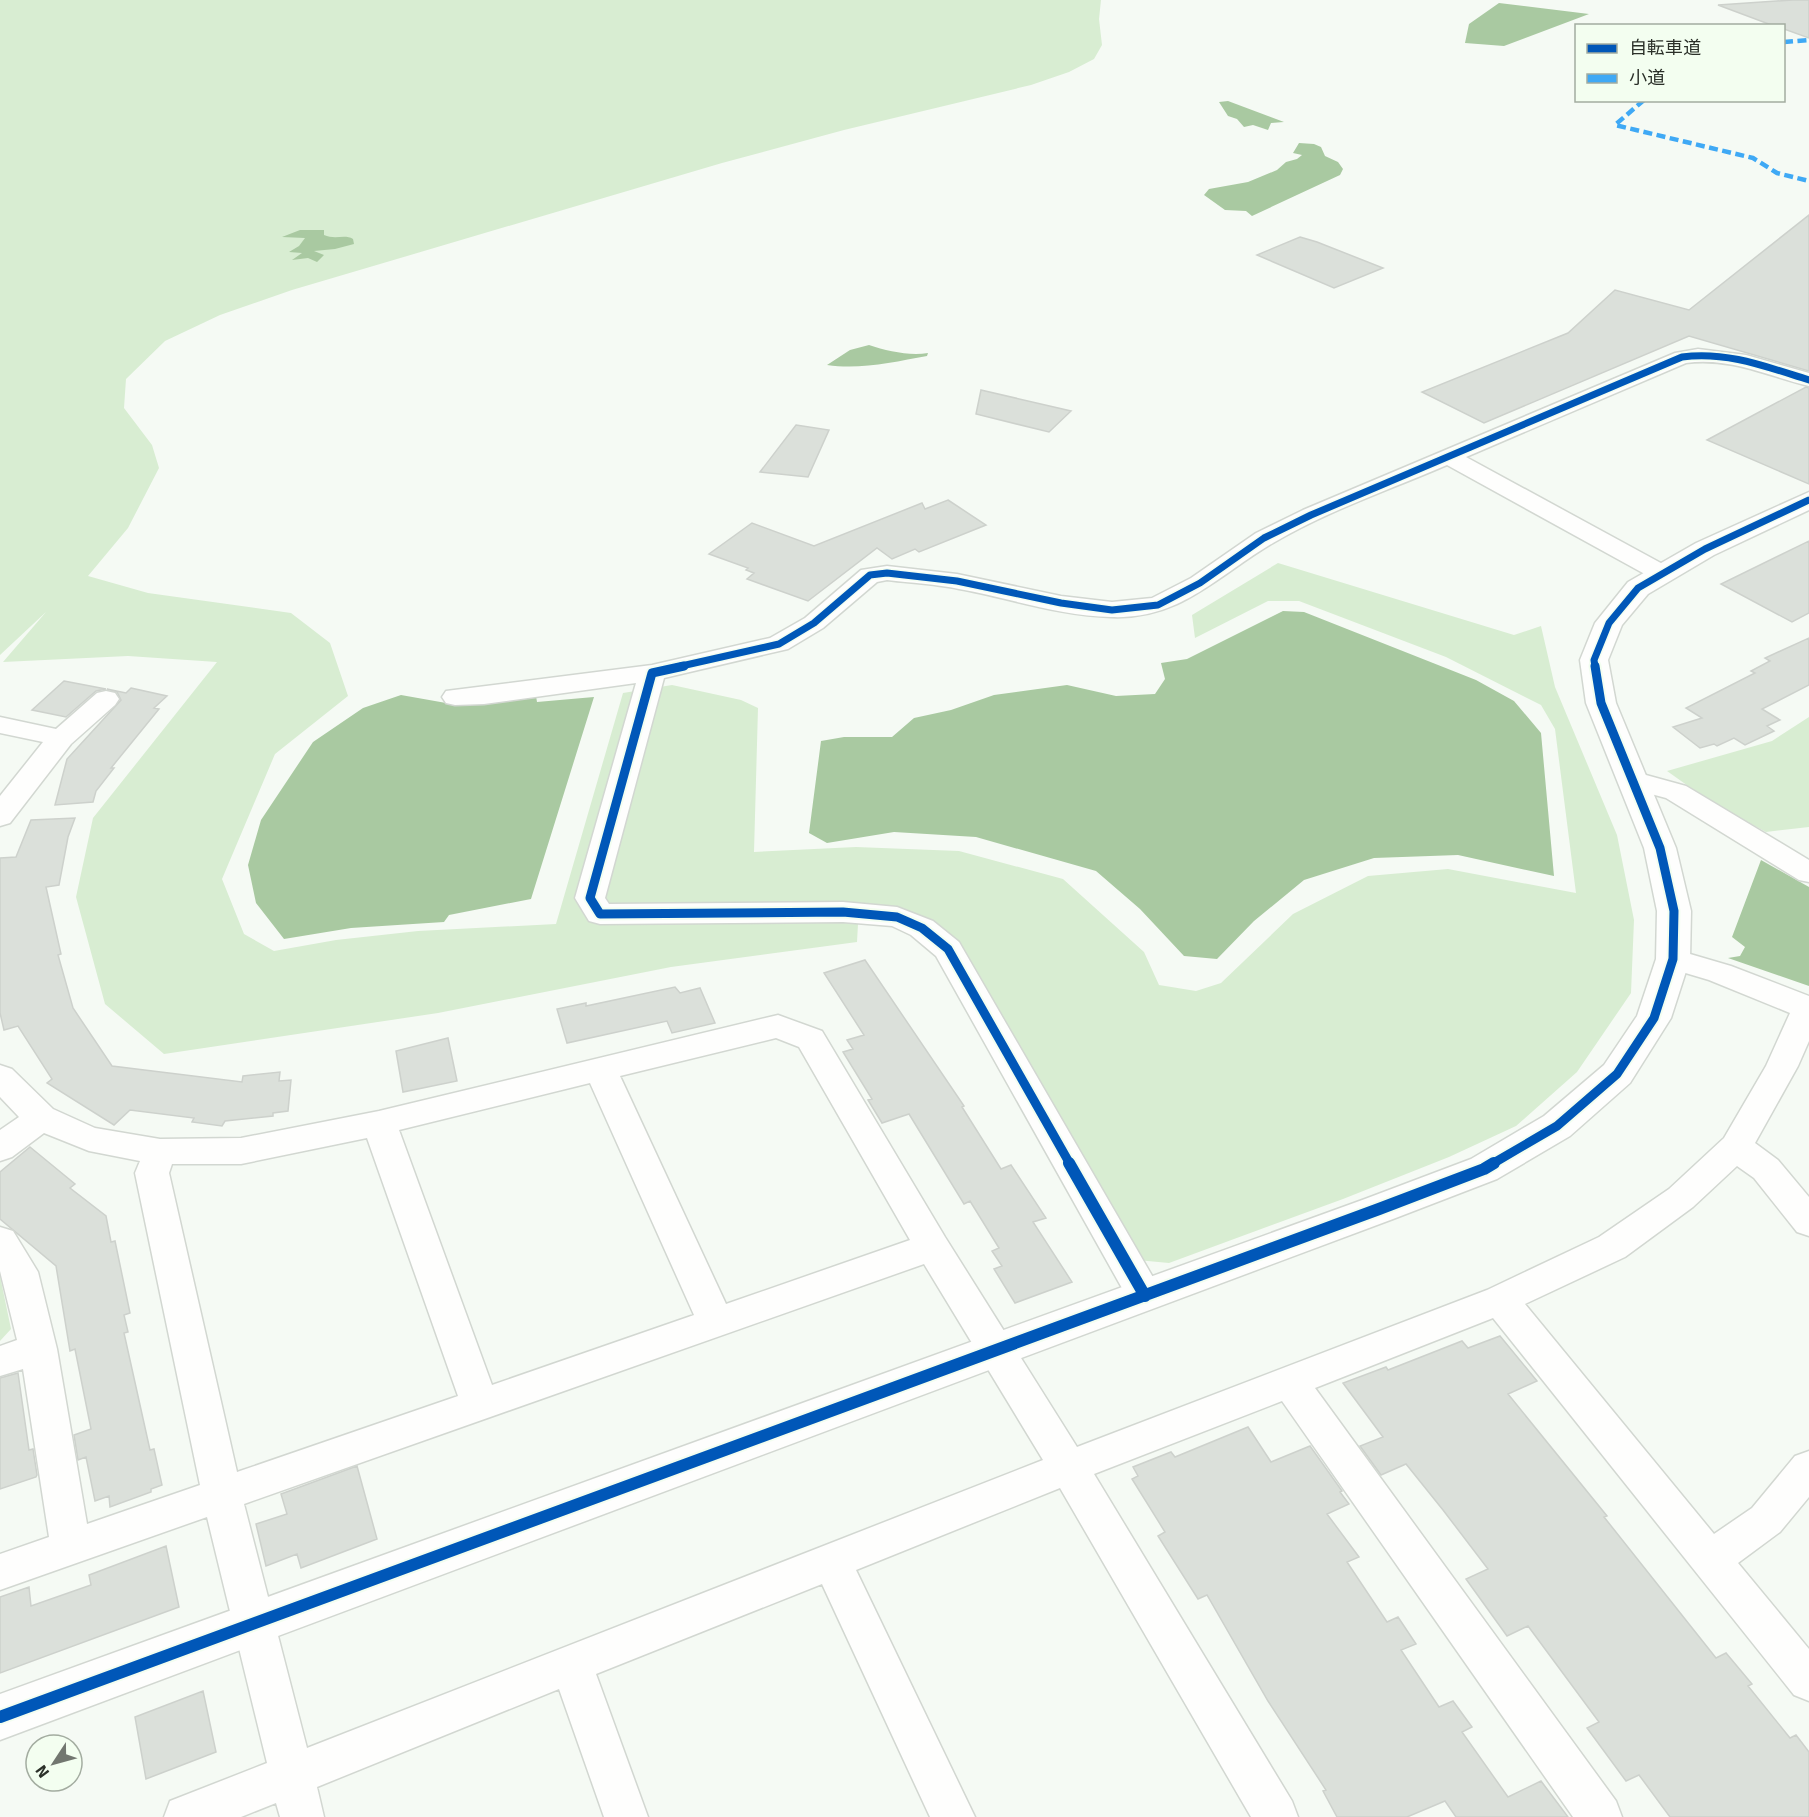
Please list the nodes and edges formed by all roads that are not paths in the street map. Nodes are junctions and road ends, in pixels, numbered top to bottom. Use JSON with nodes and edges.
{"nodes":[{"id":1,"x":1809,"y":380,"type":"edge"},
{"id":2,"x":1449,"y":457,"type":"junction"},
{"id":3,"x":1809,"y":500,"type":"edge"},
{"id":4,"x":1661,"y":573,"type":"junction"},
{"id":5,"x":652,"y":673,"type":"junction"},
{"id":6,"x":455,"y":697,"type":"dead end"},
{"id":7,"x":106,"y":699,"type":"dead end"},
{"id":8,"x":0,"y":725,"type":"edge"},
{"id":9,"x":61,"y":738,"type":"junction"},
{"id":10,"x":1635,"y":781,"type":"junction"},
{"id":11,"x":0,"y":817,"type":"edge"},
{"id":12,"x":1809,"y":873,"type":"edge"},
{"id":13,"x":1673,"y":959,"type":"junction"},
{"id":14,"x":1809,"y":1007,"type":"edge"},
{"id":15,"x":600,"y":1069,"type":"junction"},
{"id":16,"x":0,"y":1077,"type":"edge"},
{"id":17,"x":41,"y":1118,"type":"junction"},
{"id":18,"x":379,"y":1123,"type":"junction"},
{"id":19,"x":1736,"y":1147,"type":"junction"},
{"id":20,"x":0,"y":1149,"type":"edge"},
{"id":21,"x":160,"y":1152,"type":"junction"},
{"id":22,"x":1809,"y":1222,"type":"edge"},
{"id":23,"x":0,"y":1242,"type":"edge"},
{"id":24,"x":932,"y":1247,"type":"junction"},
{"id":25,"x":1145,"y":1296,"type":"junction"},
{"id":26,"x":1500,"y":1300,"type":"junction"},
{"id":27,"x":716,"y":1323,"type":"junction"},
{"id":28,"x":38,"y":1349,"type":"junction"},
{"id":29,"x":996,"y":1351,"type":"junction"},
{"id":30,"x":0,"y":1361,"type":"edge"},
{"id":31,"x":1290,"y":1382,"type":"junction"},
{"id":32,"x":480,"y":1405,"type":"junction"},
{"id":33,"x":1069,"y":1467,"type":"junction"},
{"id":34,"x":1809,"y":1468,"type":"edge"},
{"id":35,"x":222,"y":1495,"type":"junction"},
{"id":36,"x":71,"y":1548,"type":"junction"},
{"id":37,"x":1711,"y":1560,"type":"junction"},
{"id":38,"x":832,"y":1562,"type":"junction"},
{"id":39,"x":0,"y":1572,"type":"edge"},
{"id":40,"x":254,"y":1621,"type":"junction"},
{"id":41,"x":572,"y":1666,"type":"junction"},
{"id":42,"x":1809,"y":1681,"type":"edge"},
{"id":43,"x":0,"y":1717,"type":"edge"},
{"id":44,"x":292,"y":1774,"type":"junction"},
{"id":45,"x":186,"y":1817,"type":"edge"},
{"id":46,"x":302,"y":1817,"type":"edge"},
{"id":47,"x":626,"y":1817,"type":"edge"},
{"id":48,"x":952,"y":1817,"type":"edge"},
{"id":49,"x":1276,"y":1817,"type":"edge"},
{"id":50,"x":1600,"y":1817,"type":"edge"}],
"edges":[{"from":1,"to":2,"type":"street"},
{"from":2,"to":4,"type":"street"},
{"from":2,"to":5,"type":"street"},
{"from":3,"to":4,"type":"street"},
{"from":4,"to":10,"type":"street"},
{"from":5,"to":6,"type":"street"},
{"from":5,"to":25,"type":"street"},
{"from":7,"to":9,"type":"street"},
{"from":8,"to":9,"type":"street"},
{"from":9,"to":11,"type":"street"},
{"from":10,"to":12,"type":"street"},
{"from":10,"to":13,"type":"street"},
{"from":13,"to":14,"type":"street"},
{"from":13,"to":25,"type":"street"},
{"from":14,"to":19,"type":"street"},
{"from":15,"to":18,"type":"street"},
{"from":15,"to":24,"type":"street"},
{"from":15,"to":27,"type":"street"},
{"from":16,"to":17,"type":"street"},
{"from":17,"to":20,"type":"street"},
{"from":17,"to":21,"type":"street"},
{"from":18,"to":21,"type":"street"},
{"from":18,"to":32,"type":"street"},
{"from":19,"to":22,"type":"street"},
{"from":19,"to":26,"type":"street"},
{"from":21,"to":35,"type":"street"},
{"from":23,"to":28,"type":"street"},
{"from":24,"to":27,"type":"street"},
{"from":24,"to":29,"type":"street"},
{"from":25,"to":29,"type":"street"},
{"from":26,"to":31,"type":"street"},
{"from":26,"to":37,"type":"street"},
{"from":27,"to":32,"type":"street"},
{"from":28,"to":30,"type":"street"},
{"from":28,"to":36,"type":"street"},
{"from":29,"to":33,"type":"street"},
{"from":29,"to":40,"type":"street"},
{"from":31,"to":33,"type":"street"},
{"from":31,"to":50,"type":"street"},
{"from":32,"to":35,"type":"street"},
{"from":33,"to":38,"type":"street"},
{"from":33,"to":49,"type":"street"},
{"from":34,"to":37,"type":"street"},
{"from":35,"to":36,"type":"street"},
{"from":35,"to":40,"type":"street"},
{"from":36,"to":39,"type":"street"},
{"from":37,"to":42,"type":"street"},
{"from":38,"to":41,"type":"street"},
{"from":38,"to":48,"type":"street"},
{"from":40,"to":43,"type":"street"},
{"from":40,"to":44,"type":"street"},
{"from":41,"to":44,"type":"street"},
{"from":41,"to":47,"type":"street"},
{"from":44,"to":45,"type":"street"},
{"from":44,"to":46,"type":"street"}]}
